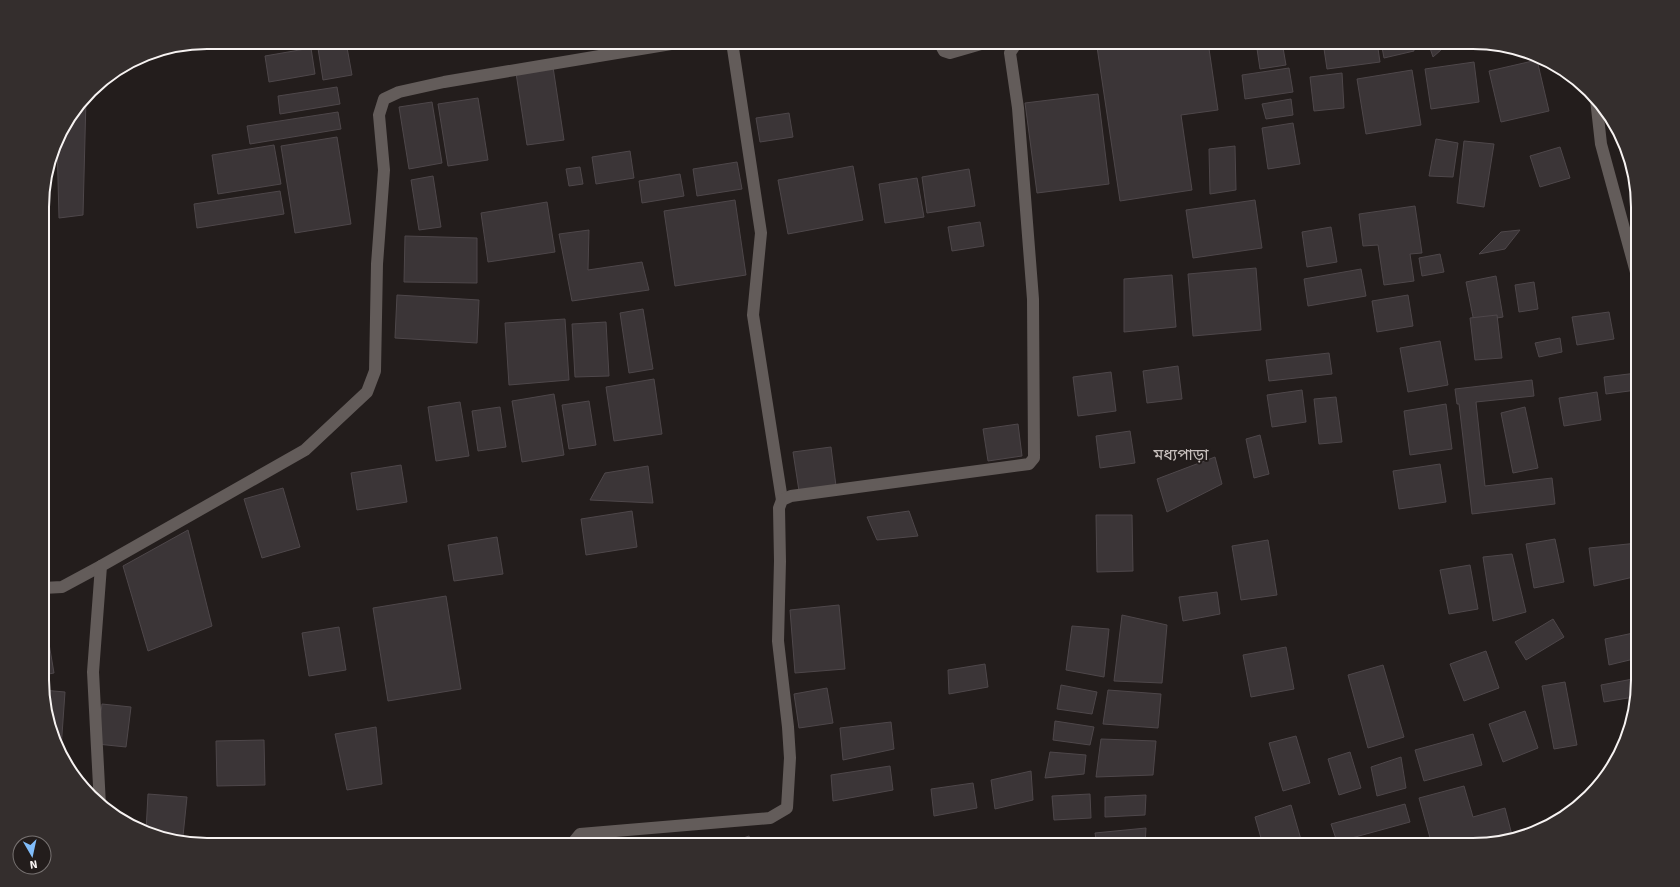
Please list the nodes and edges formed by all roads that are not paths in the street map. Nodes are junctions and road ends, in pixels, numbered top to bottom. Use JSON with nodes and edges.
{"nodes":[{"id":1,"x":641,"y":49,"type":"edge"},
{"id":2,"x":733,"y":49,"type":"edge"},
{"id":3,"x":943,"y":49,"type":"edge"},
{"id":4,"x":964,"y":49,"type":"edge"},
{"id":5,"x":1013,"y":49,"type":"edge"},
{"id":6,"x":1597,"y":110,"type":"edge"},
{"id":7,"x":1631,"y":254,"type":"edge"},
{"id":8,"x":782,"y":500,"type":"junction"},
{"id":9,"x":101,"y":566,"type":"junction"},
{"id":10,"x":49,"y":588,"type":"edge"},
{"id":11,"x":99,"y":796,"type":"edge"},
{"id":12,"x":577,"y":838,"type":"edge"}],
"edges":[{"from":1,"to":9,"type":"street"},
{"from":2,"to":8,"type":"street"},
{"from":3,"to":4,"type":"street"},
{"from":5,"to":8,"type":"street"},
{"from":6,"to":7,"type":"street"},
{"from":8,"to":12,"type":"street"},
{"from":9,"to":10,"type":"street"},
{"from":9,"to":11,"type":"street"}]}
